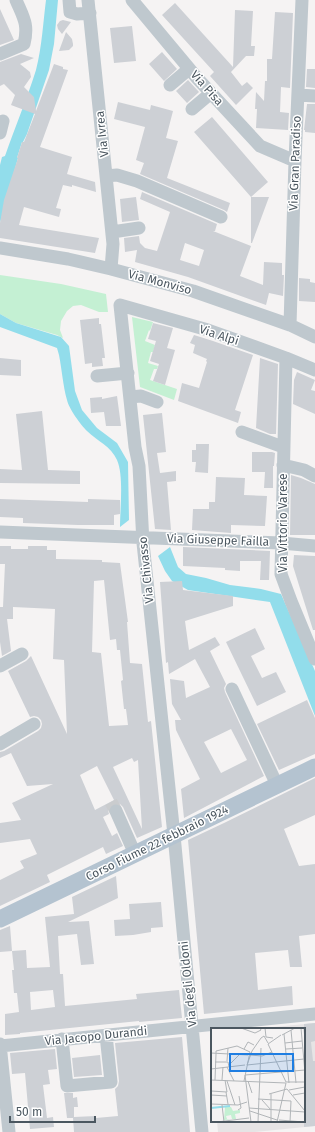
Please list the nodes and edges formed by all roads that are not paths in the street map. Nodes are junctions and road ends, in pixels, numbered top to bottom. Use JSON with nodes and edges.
{"nodes":[{"id":1,"x":16,"y":0,"type":"edge"},
{"id":2,"x":22,"y":0,"type":"edge"},
{"id":3,"x":69,"y":0,"type":"edge"},
{"id":4,"x":132,"y":0,"type":"edge"},
{"id":5,"x":302,"y":0,"type":"edge"},
{"id":6,"x":89,"y":7,"type":"edge"},
{"id":7,"x":32,"y":36,"type":"dead end"},
{"id":8,"x":0,"y":54,"type":"edge"},
{"id":9,"x":189,"y":69,"type":"junction"},
{"id":10,"x":170,"y":85,"type":"dead end"},
{"id":11,"x":211,"y":93,"type":"junction"},
{"id":12,"x":298,"y":95,"type":"junction"},
{"id":13,"x":315,"y":96,"type":"edge"},
{"id":14,"x":192,"y":109,"type":"dead end"},
{"id":15,"x":295,"y":161,"type":"junction"},
{"id":16,"x":106,"y":176,"type":"junction"},
{"id":17,"x":221,"y":217,"type":"dead end"},
{"id":18,"x":139,"y":228,"type":"dead end"},
{"id":19,"x":112,"y":232,"type":"junction"},
{"id":20,"x":0,"y":248,"type":"edge"},
{"id":21,"x":111,"y":269,"type":"junction"},
{"id":22,"x":120,"y":305,"type":"joint"},
{"id":23,"x":290,"y":325,"type":"junction"},
{"id":24,"x":315,"y":337,"type":"edge"},
{"id":25,"x":286,"y":358,"type":"junction"},
{"id":26,"x":315,"y":370,"type":"edge"},
{"id":27,"x":128,"y":373,"type":"junction"},
{"id":28,"x":97,"y":376,"type":"dead end"},
{"id":29,"x":130,"y":397,"type":"junction"},
{"id":30,"x":156,"y":402,"type":"dead end"},
{"id":31,"x":242,"y":432,"type":"dead end"},
{"id":32,"x":283,"y":447,"type":"junction"},
{"id":33,"x":283,"y":465,"type":"junction"},
{"id":34,"x":315,"y":476,"type":"edge"},
{"id":35,"x":0,"y":532,"type":"edge"},
{"id":36,"x":143,"y":538,"type":"junction"},
{"id":37,"x":281,"y":543,"type":"junction"},
{"id":38,"x":315,"y":546,"type":"edge"},
{"id":39,"x":22,"y":654,"type":"dead end"},
{"id":40,"x":315,"y":659,"type":"edge"},
{"id":41,"x":0,"y":666,"type":"edge"},
{"id":42,"x":232,"y":689,"type":"dead end"},
{"id":43,"x":34,"y":724,"type":"dead end"},
{"id":44,"x":0,"y":744,"type":"edge"},
{"id":45,"x":315,"y":767,"type":"edge"},
{"id":46,"x":277,"y":785,"type":"junction"},
{"id":47,"x":116,"y":811,"type":"tunnel mouth"},
{"id":48,"x":174,"y":835,"type":"junction"},
{"id":49,"x":135,"y":854,"type":"junction"},
{"id":50,"x":0,"y":919,"type":"edge"},
{"id":51,"x":315,"y":1014,"type":"edge"},
{"id":52,"x":192,"y":1026,"type":"junction"},
{"id":53,"x":106,"y":1034,"type":"junction"},
{"id":54,"x":62,"y":1039,"type":"junction"},
{"id":55,"x":0,"y":1045,"type":"edge"},
{"id":56,"x":9,"y":1132,"type":"edge"},
{"id":57,"x":202,"y":1132,"type":"edge"}],
"edges":[{"from":1,"to":8,"type":"street"},
{"from":2,"to":7,"type":"street"},
{"from":3,"to":6,"type":"street"},
{"from":4,"to":9,"type":"street","name":"Via Pisa"},
{"from":5,"to":12,"type":"street","name":"Via Gran Paradiso"},
{"from":6,"to":16,"type":"street","name":"Via Ivrea"},
{"from":9,"to":10,"type":"street"},
{"from":9,"to":11,"type":"street","name":"Via Pisa"},
{"from":11,"to":14,"type":"street"},
{"from":11,"to":15,"type":"street","name":"Via Pisa"},
{"from":12,"to":13,"type":"street"},
{"from":12,"to":15,"type":"street","name":"Via Gran Paradiso"},
{"from":15,"to":23,"type":"street","name":"Via Gran Paradiso"},
{"from":16,"to":17,"type":"street"},
{"from":16,"to":19,"type":"street","name":"Via Ivrea"},
{"from":18,"to":19,"type":"street"},
{"from":19,"to":21,"type":"street","name":"Via Ivrea"},
{"from":20,"to":21,"type":"street","name":"Via Monviso"},
{"from":21,"to":23,"type":"street","name":"Via Monviso"},
{"from":22,"to":25,"type":"street","name":"Via Alpi"},
{"from":22,"to":27,"type":"street","name":"Via Chivasso"},
{"from":23,"to":24,"type":"street","name":"Via Monviso"},
{"from":25,"to":26,"type":"street","name":"Via Alpi"},
{"from":25,"to":32,"type":"street","name":"Via Vittorio Varese"},
{"from":27,"to":28,"type":"street"},
{"from":27,"to":29,"type":"street","name":"Via Chivasso"},
{"from":29,"to":30,"type":"street"},
{"from":29,"to":36,"type":"street","name":"Via Chivasso"},
{"from":31,"to":32,"type":"street"},
{"from":32,"to":33,"type":"street","name":"Via Vittorio Varese"},
{"from":33,"to":34,"type":"street"},
{"from":33,"to":37,"type":"street","name":"Via Vittorio Varese"},
{"from":35,"to":36,"type":"street","name":"Via Giuseppe Failla"},
{"from":36,"to":37,"type":"street","name":"Via Giuseppe Failla"},
{"from":36,"to":48,"type":"street","name":"Via Chivasso"},
{"from":37,"to":38,"type":"street","name":"Via Giuseppe Failla"},
{"from":37,"to":40,"type":"street","name":"Via Vittorio Varese"},
{"from":39,"to":41,"type":"street"},
{"from":42,"to":46,"type":"street"},
{"from":43,"to":44,"type":"street"},
{"from":45,"to":46,"type":"main road","name":"Corso Fiume 22 febbraio 1924"},
{"from":46,"to":48,"type":"main road","name":"Corso Fiume 22 febbraio 1924"},
{"from":47,"to":49,"type":"street"},
{"from":48,"to":49,"type":"main road","name":"Corso Fiume 22 febbraio 1924"},
{"from":48,"to":52,"type":"street","name":"Via degli Oldoni"},
{"from":49,"to":50,"type":"main road","name":"Corso Fiume 22 febbraio 1924"},
{"from":51,"to":52,"type":"street","name":"Via Jacopo Durandi"},
{"from":52,"to":53,"type":"street","name":"Via Jacopo Durandi"},
{"from":52,"to":57,"type":"street","name":"Via degli Oldoni"},
{"from":53,"to":54,"type":"street","name":"Via Jacopo Durandi"},
{"from":53,"to":54,"type":"street"},
{"from":54,"to":55,"type":"street","name":"Via Jacopo Durandi"},
{"from":55,"to":56,"type":"street"}]}
